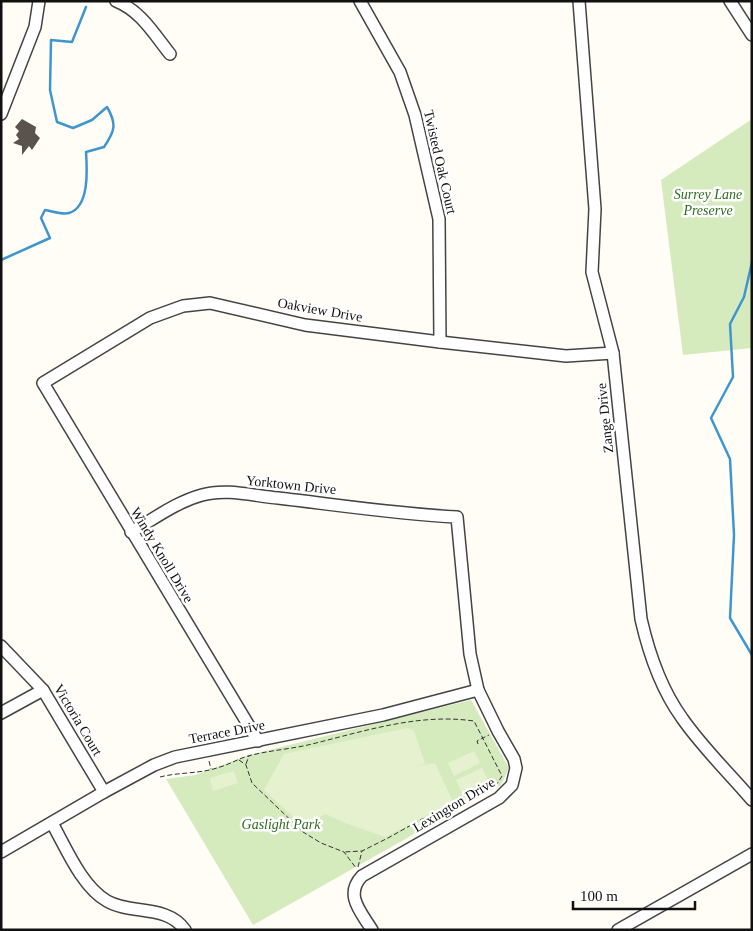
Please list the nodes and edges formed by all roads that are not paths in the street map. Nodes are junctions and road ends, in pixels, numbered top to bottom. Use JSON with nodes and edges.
{"nodes":[{"id":1,"x":39,"y":1,"type":"edge"},
{"id":2,"x":116,"y":1,"type":"edge"},
{"id":3,"x":360,"y":1,"type":"edge"},
{"id":4,"x":580,"y":1,"type":"edge"},
{"id":5,"x":730,"y":1,"type":"edge"},
{"id":6,"x":752,"y":35,"type":"edge"},
{"id":7,"x":170,"y":54,"type":"dead end"},
{"id":8,"x":1,"y":114,"type":"edge"},
{"id":9,"x":440,"y":342,"type":"junction"},
{"id":10,"x":613,"y":353,"type":"junction"},
{"id":11,"x":43,"y":383,"type":"joint"},
{"id":12,"x":457,"y":517,"type":"joint"},
{"id":13,"x":131,"y":532,"type":"junction"},
{"id":14,"x":1,"y":646,"type":"edge"},
{"id":15,"x":43,"y":690,"type":"junction"},
{"id":16,"x":478,"y":690,"type":"junction"},
{"id":17,"x":1,"y":713,"type":"edge"},
{"id":18,"x":258,"y":741,"type":"junction"},
{"id":19,"x":104,"y":792,"type":"junction"},
{"id":20,"x":752,"y":800,"type":"edge"},
{"id":21,"x":52,"y":823,"type":"junction"},
{"id":22,"x":1,"y":852,"type":"edge"},
{"id":23,"x":752,"y":854,"type":"edge"},
{"id":24,"x":185,"y":930,"type":"edge"},
{"id":25,"x":372,"y":930,"type":"edge"},
{"id":26,"x":618,"y":930,"type":"edge"}],
"edges":[{"from":1,"to":8,"type":"street"},
{"from":2,"to":7,"type":"street"},
{"from":3,"to":9,"type":"street","name":"Twisted Oak Court"},
{"from":4,"to":10,"type":"street","name":"Zange Drive"},
{"from":5,"to":6,"type":"street"},
{"from":9,"to":10,"type":"street","name":"Oakview Drive"},
{"from":9,"to":11,"type":"street","name":"Oakview Drive"},
{"from":10,"to":20,"type":"street","name":"Zange Drive"},
{"from":11,"to":13,"type":"street","name":"Windy Knoll Drive"},
{"from":12,"to":13,"type":"street","name":"Yorktown Drive"},
{"from":12,"to":16,"type":"street","name":"Lexington Drive"},
{"from":13,"to":18,"type":"street","name":"Windy Knoll Drive"},
{"from":14,"to":15,"type":"street","name":"Victoria Court"},
{"from":15,"to":17,"type":"street"},
{"from":15,"to":19,"type":"street","name":"Victoria Court"},
{"from":16,"to":18,"type":"street","name":"Terrace Drive"},
{"from":16,"to":25,"type":"street","name":"Lexington Drive"},
{"from":18,"to":19,"type":"street","name":"Terrace Drive"},
{"from":19,"to":21,"type":"street","name":"Terrace Drive"},
{"from":21,"to":22,"type":"street","name":"Terrace Drive"},
{"from":21,"to":24,"type":"street"},
{"from":23,"to":26,"type":"street"}]}
